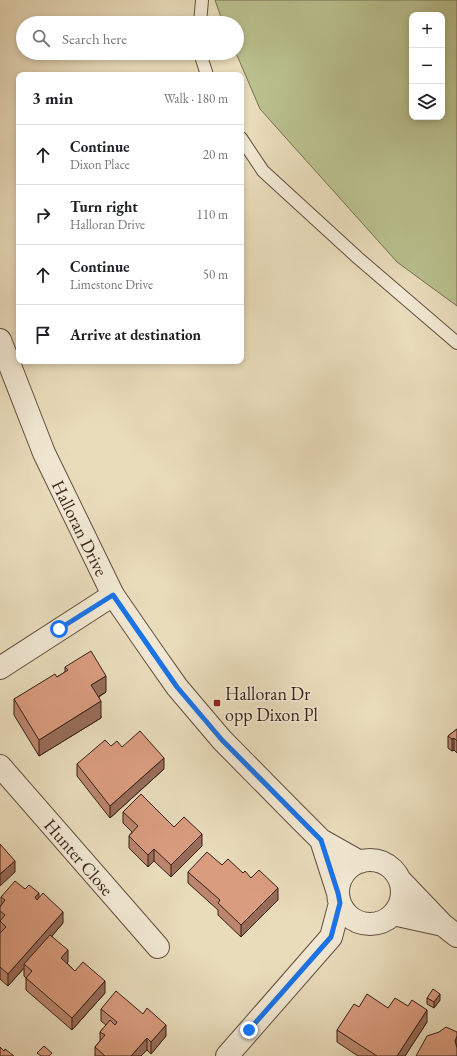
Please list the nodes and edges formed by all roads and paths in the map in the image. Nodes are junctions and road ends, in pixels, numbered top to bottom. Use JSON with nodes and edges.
{"nodes":[{"id":1,"x":202,"y":0,"type":"edge"},
{"id":2,"x":201,"y":16,"type":"edge"},
{"id":3,"x":202,"y":60,"type":"edge"},
{"id":4,"x":206,"y":72,"type":"edge"},
{"id":5,"x":244,"y":142,"type":"edge"},
{"id":6,"x":0,"y":340,"type":"edge"},
{"id":7,"x":457,"y":343,"type":"edge"},
{"id":8,"x":113,"y":595,"type":"junction"},
{"id":9,"x":0,"y":668,"type":"edge"},
{"id":10,"x":0,"y":766,"type":"edge"},
{"id":11,"x":321,"y":840,"type":"junction"},
{"id":12,"x":360,"y":862,"type":"junction"},
{"id":13,"x":400,"y":880,"type":"junction"},
{"id":14,"x":339,"y":898,"type":"junction"},
{"id":15,"x":393,"y":914,"type":"junction"},
{"id":16,"x":363,"y":923,"type":"junction"},
{"id":17,"x":450,"y":930,"type":"edge"},
{"id":18,"x":331,"y":937,"type":"junction"},
{"id":19,"x":158,"y":947,"type":"dead end"},
{"id":20,"x":227,"y":1056,"type":"edge"}],
"edges":[{"from":1,"to":2,"type":"lane"},
{"from":3,"to":4,"type":"lane"},
{"from":5,"to":7,"type":"lane"},
{"from":6,"to":8,"type":"street","name":"Halloran Drive"},
{"from":8,"to":9,"type":"street"},
{"from":8,"to":11,"type":"street","name":"Halloran Drive"},
{"from":10,"to":19,"type":"street","name":"Hunter Close"},
{"from":11,"to":12,"type":"street","name":"Halloran Drive"},
{"from":11,"to":14,"type":"street","name":"Halloran Drive"},
{"from":12,"to":13,"type":"street"},
{"from":12,"to":14,"type":"street"},
{"from":13,"to":15,"type":"street"},
{"from":13,"to":17,"type":"street"},
{"from":14,"to":16,"type":"street"},
{"from":14,"to":18,"type":"street"},
{"from":15,"to":16,"type":"street"},
{"from":15,"to":17,"type":"street"},
{"from":16,"to":18,"type":"street"},
{"from":18,"to":20,"type":"street"}]}
